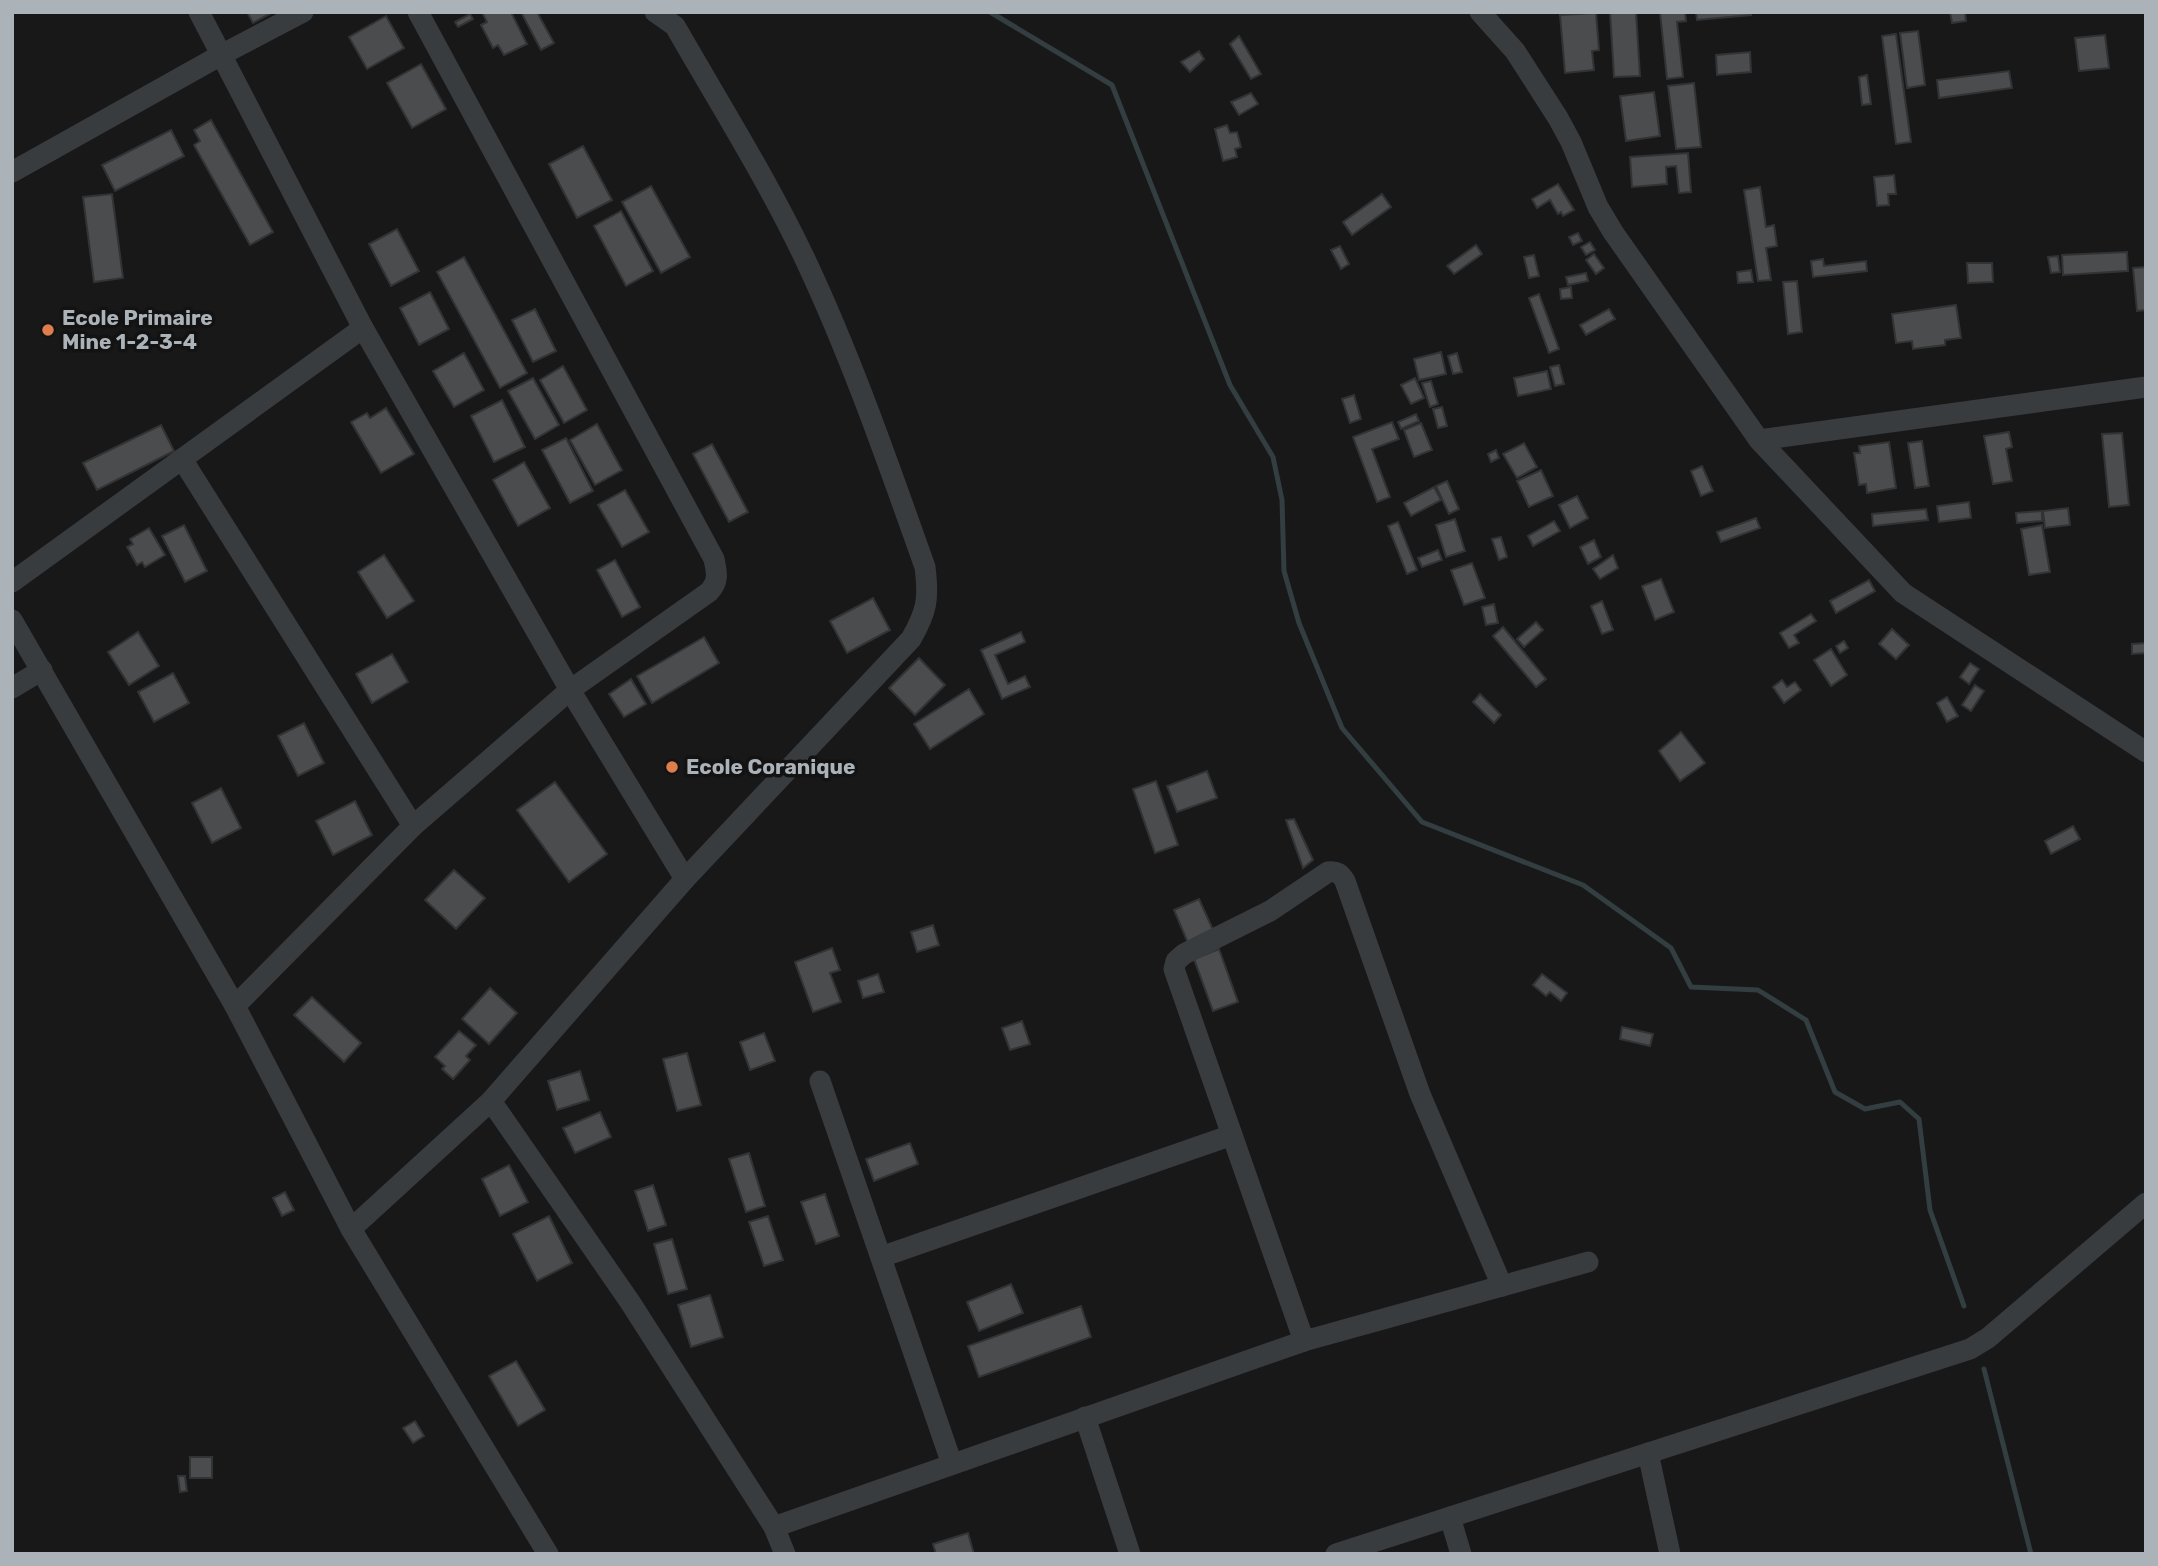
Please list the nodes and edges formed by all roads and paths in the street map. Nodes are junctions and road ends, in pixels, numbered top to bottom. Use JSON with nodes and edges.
{"nodes":[{"id":1,"x":199,"y":12,"type":"edge"},
{"id":2,"x":303,"y":12,"type":"edge"},
{"id":3,"x":418,"y":12,"type":"edge"},
{"id":4,"x":655,"y":12,"type":"edge"},
{"id":5,"x":1485,"y":14,"type":"edge"},
{"id":6,"x":222,"y":55,"type":"junction"},
{"id":7,"x":12,"y":172,"type":"edge"},
{"id":8,"x":363,"y":328,"type":"junction"},
{"id":9,"x":2146,"y":387,"type":"edge"},
{"id":10,"x":1759,"y":440,"type":"junction"},
{"id":11,"x":182,"y":459,"type":"junction"},
{"id":12,"x":12,"y":582,"type":"edge"},
{"id":13,"x":12,"y":620,"type":"edge"},
{"id":14,"x":42,"y":670,"type":"junction"},
{"id":15,"x":12,"y":688,"type":"edge"},
{"id":16,"x":570,"y":690,"type":"junction"},
{"id":17,"x":2146,"y":752,"type":"edge"},
{"id":18,"x":413,"y":826,"type":"junction"},
{"id":19,"x":685,"y":879,"type":"junction"},
{"id":20,"x":235,"y":1006,"type":"junction"},
{"id":21,"x":820,"y":1081,"type":"dead end"},
{"id":22,"x":491,"y":1101,"type":"junction"},
{"id":23,"x":1232,"y":1135,"type":"junction"},
{"id":24,"x":2146,"y":1203,"type":"edge"},
{"id":25,"x":351,"y":1229,"type":"junction"},
{"id":26,"x":881,"y":1257,"type":"junction"},
{"id":27,"x":1588,"y":1262,"type":"dead end"},
{"id":28,"x":1503,"y":1286,"type":"junction"},
{"id":29,"x":1304,"y":1341,"type":"junction"},
{"id":30,"x":1085,"y":1417,"type":"junction"},
{"id":31,"x":1648,"y":1453,"type":"junction"},
{"id":32,"x":952,"y":1464,"type":"junction"},
{"id":33,"x":1450,"y":1517,"type":"junction"},
{"id":34,"x":774,"y":1527,"type":"junction"},
{"id":35,"x":548,"y":1554,"type":"edge"},
{"id":36,"x":785,"y":1554,"type":"edge"},
{"id":37,"x":1130,"y":1554,"type":"edge"},
{"id":38,"x":1336,"y":1554,"type":"edge"},
{"id":39,"x":1461,"y":1554,"type":"edge"},
{"id":40,"x":1670,"y":1554,"type":"edge"}],
"edges":[{"from":1,"to":6,"type":"street"},
{"from":2,"to":6,"type":"street"},
{"from":3,"to":16,"type":"street"},
{"from":4,"to":19,"type":"street"},
{"from":5,"to":10,"type":"street"},
{"from":6,"to":7,"type":"street"},
{"from":6,"to":8,"type":"street"},
{"from":8,"to":11,"type":"street"},
{"from":8,"to":16,"type":"street"},
{"from":9,"to":10,"type":"street"},
{"from":10,"to":17,"type":"street"},
{"from":11,"to":12,"type":"street"},
{"from":11,"to":18,"type":"street"},
{"from":13,"to":14,"type":"street"},
{"from":14,"to":15,"type":"street"},
{"from":14,"to":20,"type":"street"},
{"from":16,"to":18,"type":"street"},
{"from":16,"to":19,"type":"street"},
{"from":18,"to":20,"type":"street"},
{"from":19,"to":22,"type":"street"},
{"from":20,"to":25,"type":"street"},
{"from":21,"to":26,"type":"street"},
{"from":22,"to":25,"type":"street"},
{"from":22,"to":34,"type":"street"},
{"from":23,"to":26,"type":"street"},
{"from":23,"to":28,"type":"street"},
{"from":23,"to":29,"type":"street"},
{"from":24,"to":31,"type":"street"},
{"from":25,"to":35,"type":"street"},
{"from":26,"to":32,"type":"street"},
{"from":27,"to":28,"type":"street"},
{"from":28,"to":29,"type":"street"},
{"from":29,"to":30,"type":"street"},
{"from":30,"to":32,"type":"street"},
{"from":30,"to":37,"type":"street"},
{"from":31,"to":33,"type":"street"},
{"from":31,"to":40,"type":"street"},
{"from":32,"to":34,"type":"street"},
{"from":33,"to":38,"type":"street"},
{"from":33,"to":39,"type":"street"},
{"from":34,"to":36,"type":"street"}]}
